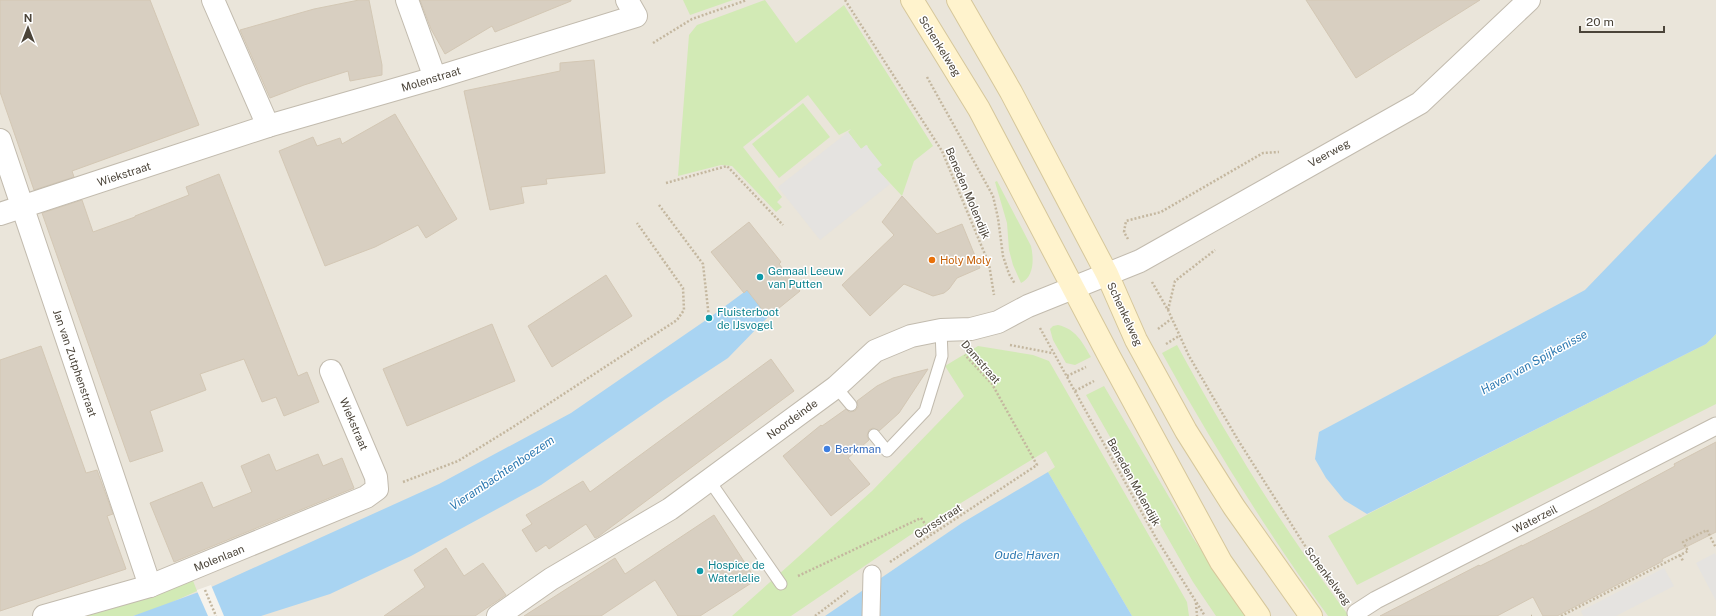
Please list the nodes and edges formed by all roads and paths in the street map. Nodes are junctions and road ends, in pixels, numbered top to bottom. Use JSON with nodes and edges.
{"nodes":[{"id":1,"x":213,"y":0,"type":"edge"},
{"id":2,"x":407,"y":0,"type":"edge"},
{"id":3,"x":747,"y":0,"type":"edge"},
{"id":4,"x":845,"y":0,"type":"edge"},
{"id":5,"x":912,"y":0,"type":"edge"},
{"id":6,"x":958,"y":0,"type":"edge"},
{"id":7,"x":1529,"y":0,"type":"edge"},
{"id":8,"x":631,"y":8,"type":"edge"},
{"id":9,"x":653,"y":43,"type":"dead end"},
{"id":10,"x":925,"y":74,"type":"dead end"},
{"id":11,"x":435,"y":78,"type":"junction"},
{"id":12,"x":268,"y":126,"type":"junction"},
{"id":13,"x":0,"y":140,"type":"edge"},
{"id":14,"x":226,"y":141,"type":"joint"},
{"id":15,"x":666,"y":183,"type":"dead end"},
{"id":16,"x":23,"y":206,"type":"junction"},
{"id":17,"x":659,"y":206,"type":"dead end"},
{"id":18,"x":0,"y":214,"type":"edge"},
{"id":19,"x":636,"y":223,"type":"dead end"},
{"id":20,"x":783,"y":226,"type":"dead end"},
{"id":21,"x":1107,"y":274,"type":"junction"},
{"id":22,"x":1074,"y":287,"type":"junction"},
{"id":23,"x":1028,"y":306,"type":"junction"},
{"id":24,"x":1168,"y":310,"type":"dead end"},
{"id":25,"x":709,"y":318,"type":"dead end"},
{"id":26,"x":998,"y":322,"type":"junction"},
{"id":27,"x":941,"y":330,"type":"junction"},
{"id":28,"x":1052,"y":353,"type":"dead end"},
{"id":29,"x":331,"y":371,"type":"dead end"},
{"id":30,"x":836,"y":387,"type":"junction"},
{"id":31,"x":851,"y":406,"type":"dead end"},
{"id":32,"x":1716,"y":426,"type":"edge"},
{"id":33,"x":1018,"y":429,"type":"joint"},
{"id":34,"x":874,"y":435,"type":"dead end"},
{"id":35,"x":709,"y":480,"type":"junction"},
{"id":36,"x":377,"y":483,"type":"junction"},
{"id":37,"x":932,"y":534,"type":"junction"},
{"id":38,"x":1716,"y":548,"type":"edge"},
{"id":39,"x":1680,"y":555,"type":"junction"},
{"id":40,"x":1683,"y":561,"type":"dead end"},
{"id":41,"x":872,"y":574,"type":"junction"},
{"id":42,"x":781,"y":584,"type":"joint"},
{"id":43,"x":150,"y":586,"type":"junction"},
{"id":44,"x":1195,"y":601,"type":"junction"},
{"id":45,"x":1356,"y":613,"type":"joint"},
{"id":46,"x":44,"y":616,"type":"edge"},
{"id":47,"x":498,"y":616,"type":"edge"},
{"id":48,"x":815,"y":616,"type":"edge"},
{"id":49,"x":871,"y":616,"type":"edge"},
{"id":50,"x":1197,"y":616,"type":"edge"},
{"id":51,"x":1205,"y":616,"type":"edge"},
{"id":52,"x":1259,"y":616,"type":"edge"},
{"id":53,"x":1311,"y":616,"type":"edge"},
{"id":54,"x":1561,"y":616,"type":"edge"}],
"edges":[{"from":1,"to":12,"type":"street"},
{"from":2,"to":11,"type":"street"},
{"from":3,"to":9,"type":"path"},
{"from":4,"to":26,"type":"path","name":"Beneden Molendijk"},
{"from":5,"to":22,"type":"main road","name":"Schenkelweg"},
{"from":6,"to":21,"type":"main road","name":"Schenkelweg"},
{"from":7,"to":21,"type":"street","name":"Veerweg"},
{"from":8,"to":11,"type":"street","name":"Molenstraat"},
{"from":10,"to":23,"type":"path"},
{"from":11,"to":12,"type":"street","name":"Molenstraat"},
{"from":12,"to":14,"type":"street","name":"Molenstraat"},
{"from":13,"to":16,"type":"street","name":"Jan van Zutphenstraat"},
{"from":14,"to":16,"type":"street","name":"Wiekstraat"},
{"from":15,"to":20,"type":"path"},
{"from":16,"to":18,"type":"street"},
{"from":16,"to":43,"type":"street","name":"Jan van Zutphenstraat"},
{"from":17,"to":25,"type":"path"},
{"from":19,"to":36,"type":"path"},
{"from":21,"to":22,"type":"street","name":"Noordeinde"},
{"from":21,"to":53,"type":"main road","name":"Schenkelweg"},
{"from":22,"to":23,"type":"street","name":"Noordeinde"},
{"from":22,"to":52,"type":"main road","name":"Schenkelweg"},
{"from":23,"to":26,"type":"street","name":"Noordeinde"},
{"from":24,"to":45,"type":"path","name":"Schenkelweg"},
{"from":26,"to":27,"type":"street","name":"Noordeinde"},
{"from":27,"to":30,"type":"street","name":"Noordeinde"},
{"from":27,"to":33,"type":"path","name":"Damstraat"},
{"from":27,"to":34,"type":"lane"},
{"from":28,"to":44,"type":"path","name":"Beneden Molendijk"},
{"from":29,"to":36,"type":"street","name":"Wiekstraat"},
{"from":30,"to":31,"type":"lane"},
{"from":30,"to":35,"type":"street","name":"Noordeinde"},
{"from":32,"to":45,"type":"street","name":"Waterzeil"},
{"from":33,"to":37,"type":"path","name":"Gorsstraat"},
{"from":35,"to":42,"type":"lane"},
{"from":35,"to":47,"type":"street","name":"Noordeinde"},
{"from":36,"to":43,"type":"street","name":"Molenlaan"},
{"from":37,"to":41,"type":"path","name":"Gorsstraat"},
{"from":37,"to":42,"type":"path"},
{"from":38,"to":39,"type":"path"},
{"from":39,"to":40,"type":"path"},
{"from":39,"to":54,"type":"path"},
{"from":41,"to":48,"type":"path","name":"Gorsstraat"},
{"from":41,"to":49,"type":"street"},
{"from":43,"to":46,"type":"street","name":"Molenlaan"},
{"from":44,"to":50,"type":"path"},
{"from":44,"to":51,"type":"path","name":"Beneden Molendijk"}]}
